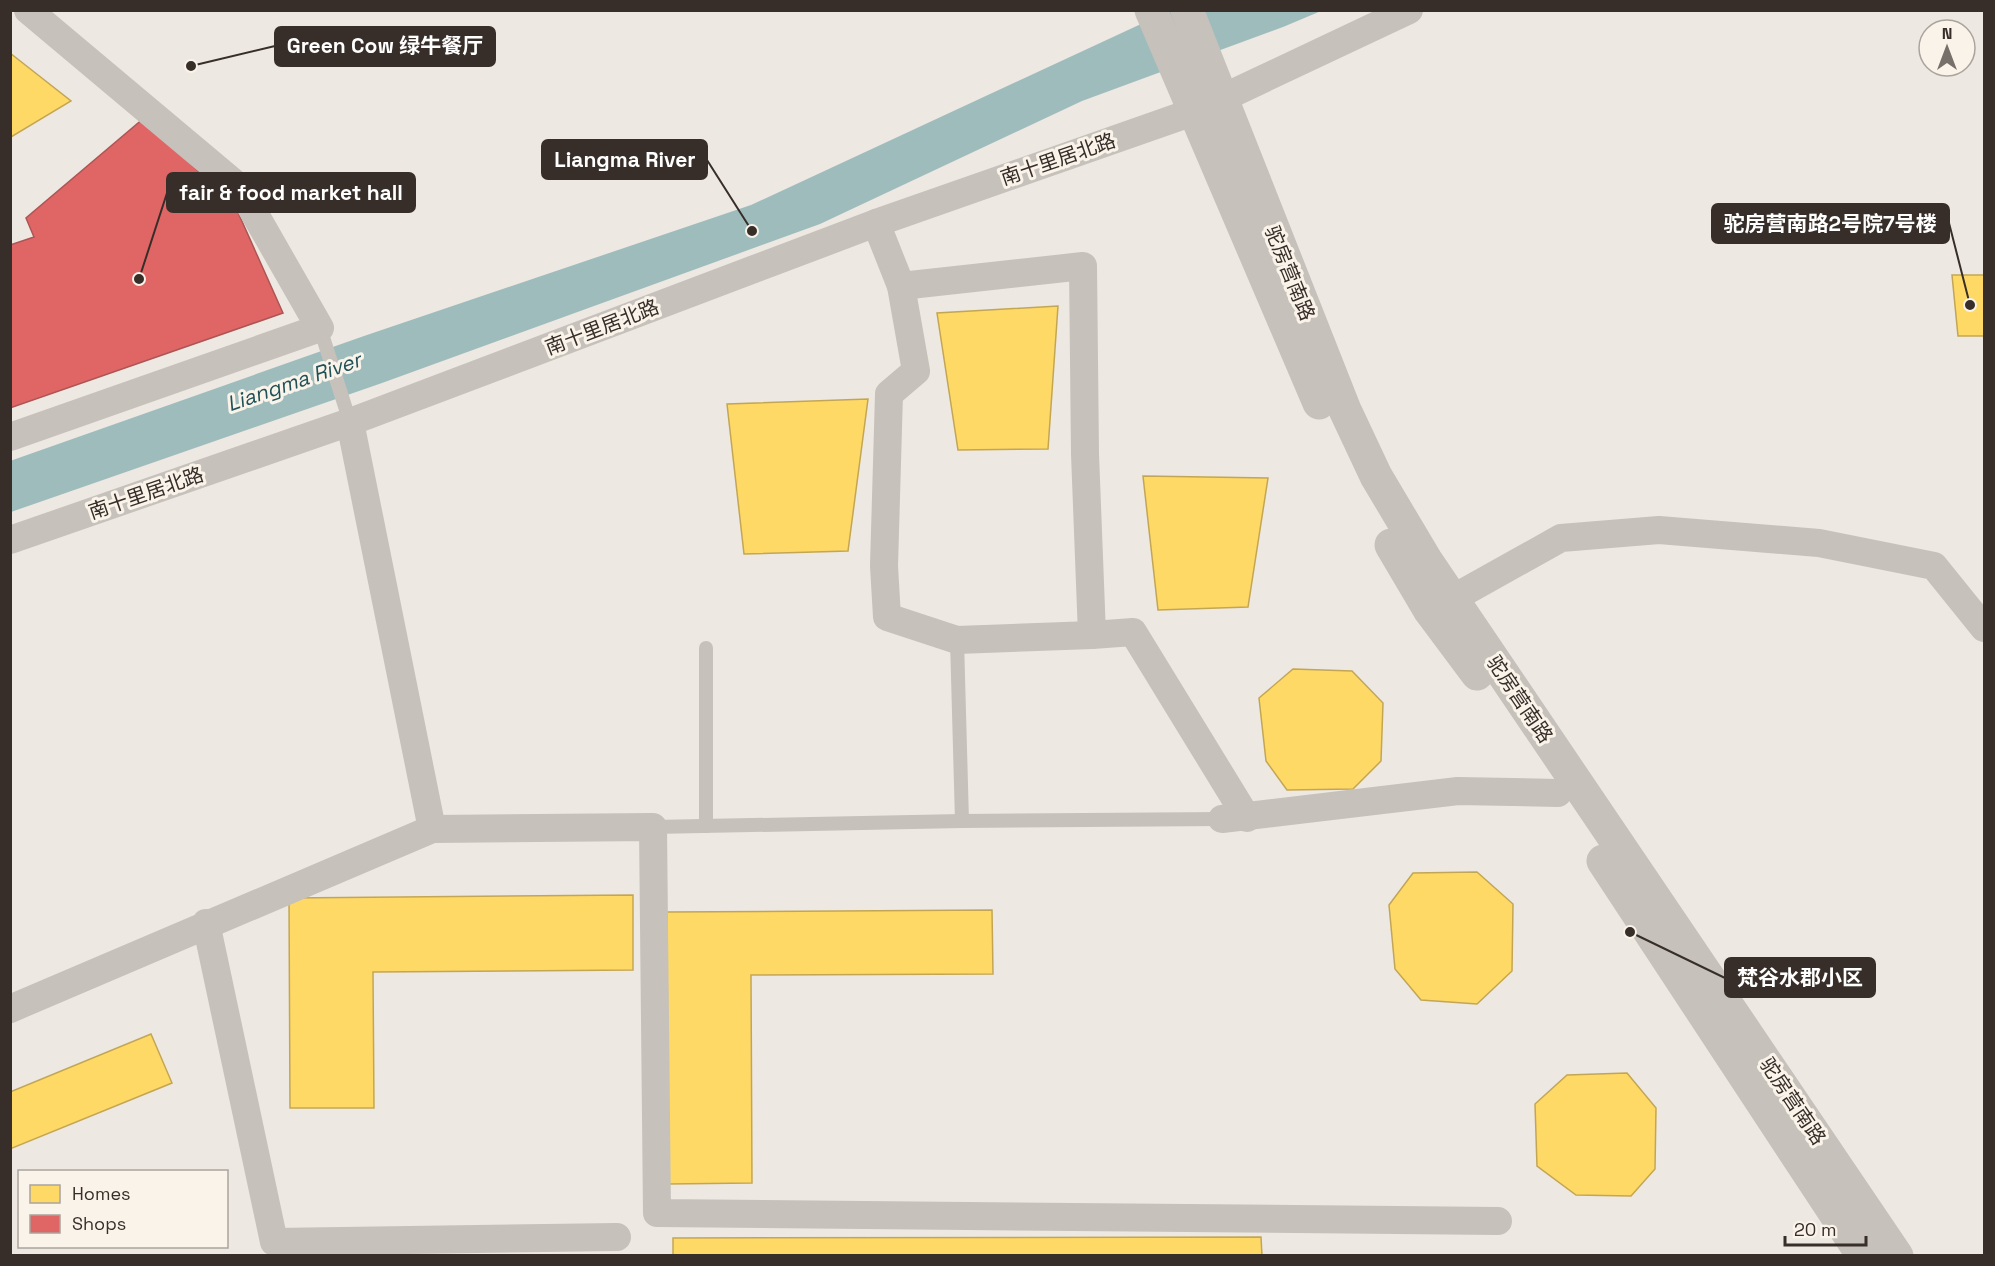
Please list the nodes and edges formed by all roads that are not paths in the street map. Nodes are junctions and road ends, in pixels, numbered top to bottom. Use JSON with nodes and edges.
{"nodes":[{"id":1,"x":28,"y":10,"type":"edge"},
{"id":2,"x":1151,"y":10,"type":"edge"},
{"id":3,"x":1186,"y":10,"type":"edge"},
{"id":4,"x":1409,"y":10,"type":"edge"},
{"id":5,"x":1223,"y":99,"type":"junction"},
{"id":6,"x":1193,"y":112,"type":"junction"},
{"id":7,"x":876,"y":223,"type":"junction"},
{"id":8,"x":901,"y":286,"type":"junction"},
{"id":9,"x":320,"y":328,"type":"junction"},
{"id":10,"x":350,"y":422,"type":"junction"},
{"id":11,"x":10,"y":437,"type":"edge"},
{"id":12,"x":10,"y":540,"type":"edge"},
{"id":13,"x":1441,"y":605,"type":"junction"},
{"id":14,"x":1984,"y":628,"type":"edge"},
{"id":15,"x":1092,"y":635,"type":"junction"},
{"id":16,"x":957,"y":640,"type":"junction"},
{"id":17,"x":706,"y":648,"type":"dead end"},
{"id":18,"x":1558,"y":793,"type":"junction"},
{"id":19,"x":1235,"y":818,"type":"junction"},
{"id":20,"x":962,"y":821,"type":"junction"},
{"id":21,"x":706,"y":826,"type":"junction"},
{"id":22,"x":653,"y":827,"type":"junction"},
{"id":23,"x":432,"y":829,"type":"junction"},
{"id":24,"x":206,"y":923,"type":"junction"},
{"id":25,"x":10,"y":1009,"type":"edge"},
{"id":26,"x":1498,"y":1221,"type":"dead end"},
{"id":27,"x":617,"y":1237,"type":"dead end"},
{"id":28,"x":1863,"y":1256,"type":"edge"},
{"id":29,"x":1897,"y":1256,"type":"edge"}],
"edges":[{"from":1,"to":9,"type":"street"},
{"from":2,"to":6,"type":"street","name":"驼房营南路"},
{"from":3,"to":5,"type":"street","name":"驼房营南路"},
{"from":4,"to":5,"type":"street","name":"南十里居北路"},
{"from":5,"to":6,"type":"street","name":"南十里居北路"},
{"from":5,"to":13,"type":"street","name":"驼房营南路"},
{"from":6,"to":7,"type":"street","name":"南十里居北路"},
{"from":6,"to":13,"type":"street","name":"驼房营南路"},
{"from":7,"to":8,"type":"street"},
{"from":7,"to":10,"type":"street","name":"南十里居北路"},
{"from":8,"to":15,"type":"street"},
{"from":8,"to":16,"type":"street"},
{"from":9,"to":10,"type":"lane"},
{"from":9,"to":11,"type":"street"},
{"from":10,"to":12,"type":"street","name":"南十里居北路"},
{"from":10,"to":23,"type":"street"},
{"from":13,"to":14,"type":"street"},
{"from":13,"to":18,"type":"street","name":"驼房营南路"},
{"from":13,"to":29,"type":"street","name":"驼房营南路"},
{"from":15,"to":16,"type":"street"},
{"from":15,"to":19,"type":"street"},
{"from":16,"to":20,"type":"lane"},
{"from":17,"to":21,"type":"lane"},
{"from":18,"to":19,"type":"street"},
{"from":18,"to":28,"type":"street","name":"驼房营南路"},
{"from":19,"to":20,"type":"lane"},
{"from":20,"to":21,"type":"lane"},
{"from":21,"to":22,"type":"lane"},
{"from":22,"to":23,"type":"street"},
{"from":22,"to":26,"type":"street"},
{"from":23,"to":24,"type":"street"},
{"from":24,"to":25,"type":"street"},
{"from":24,"to":27,"type":"street"}]}
